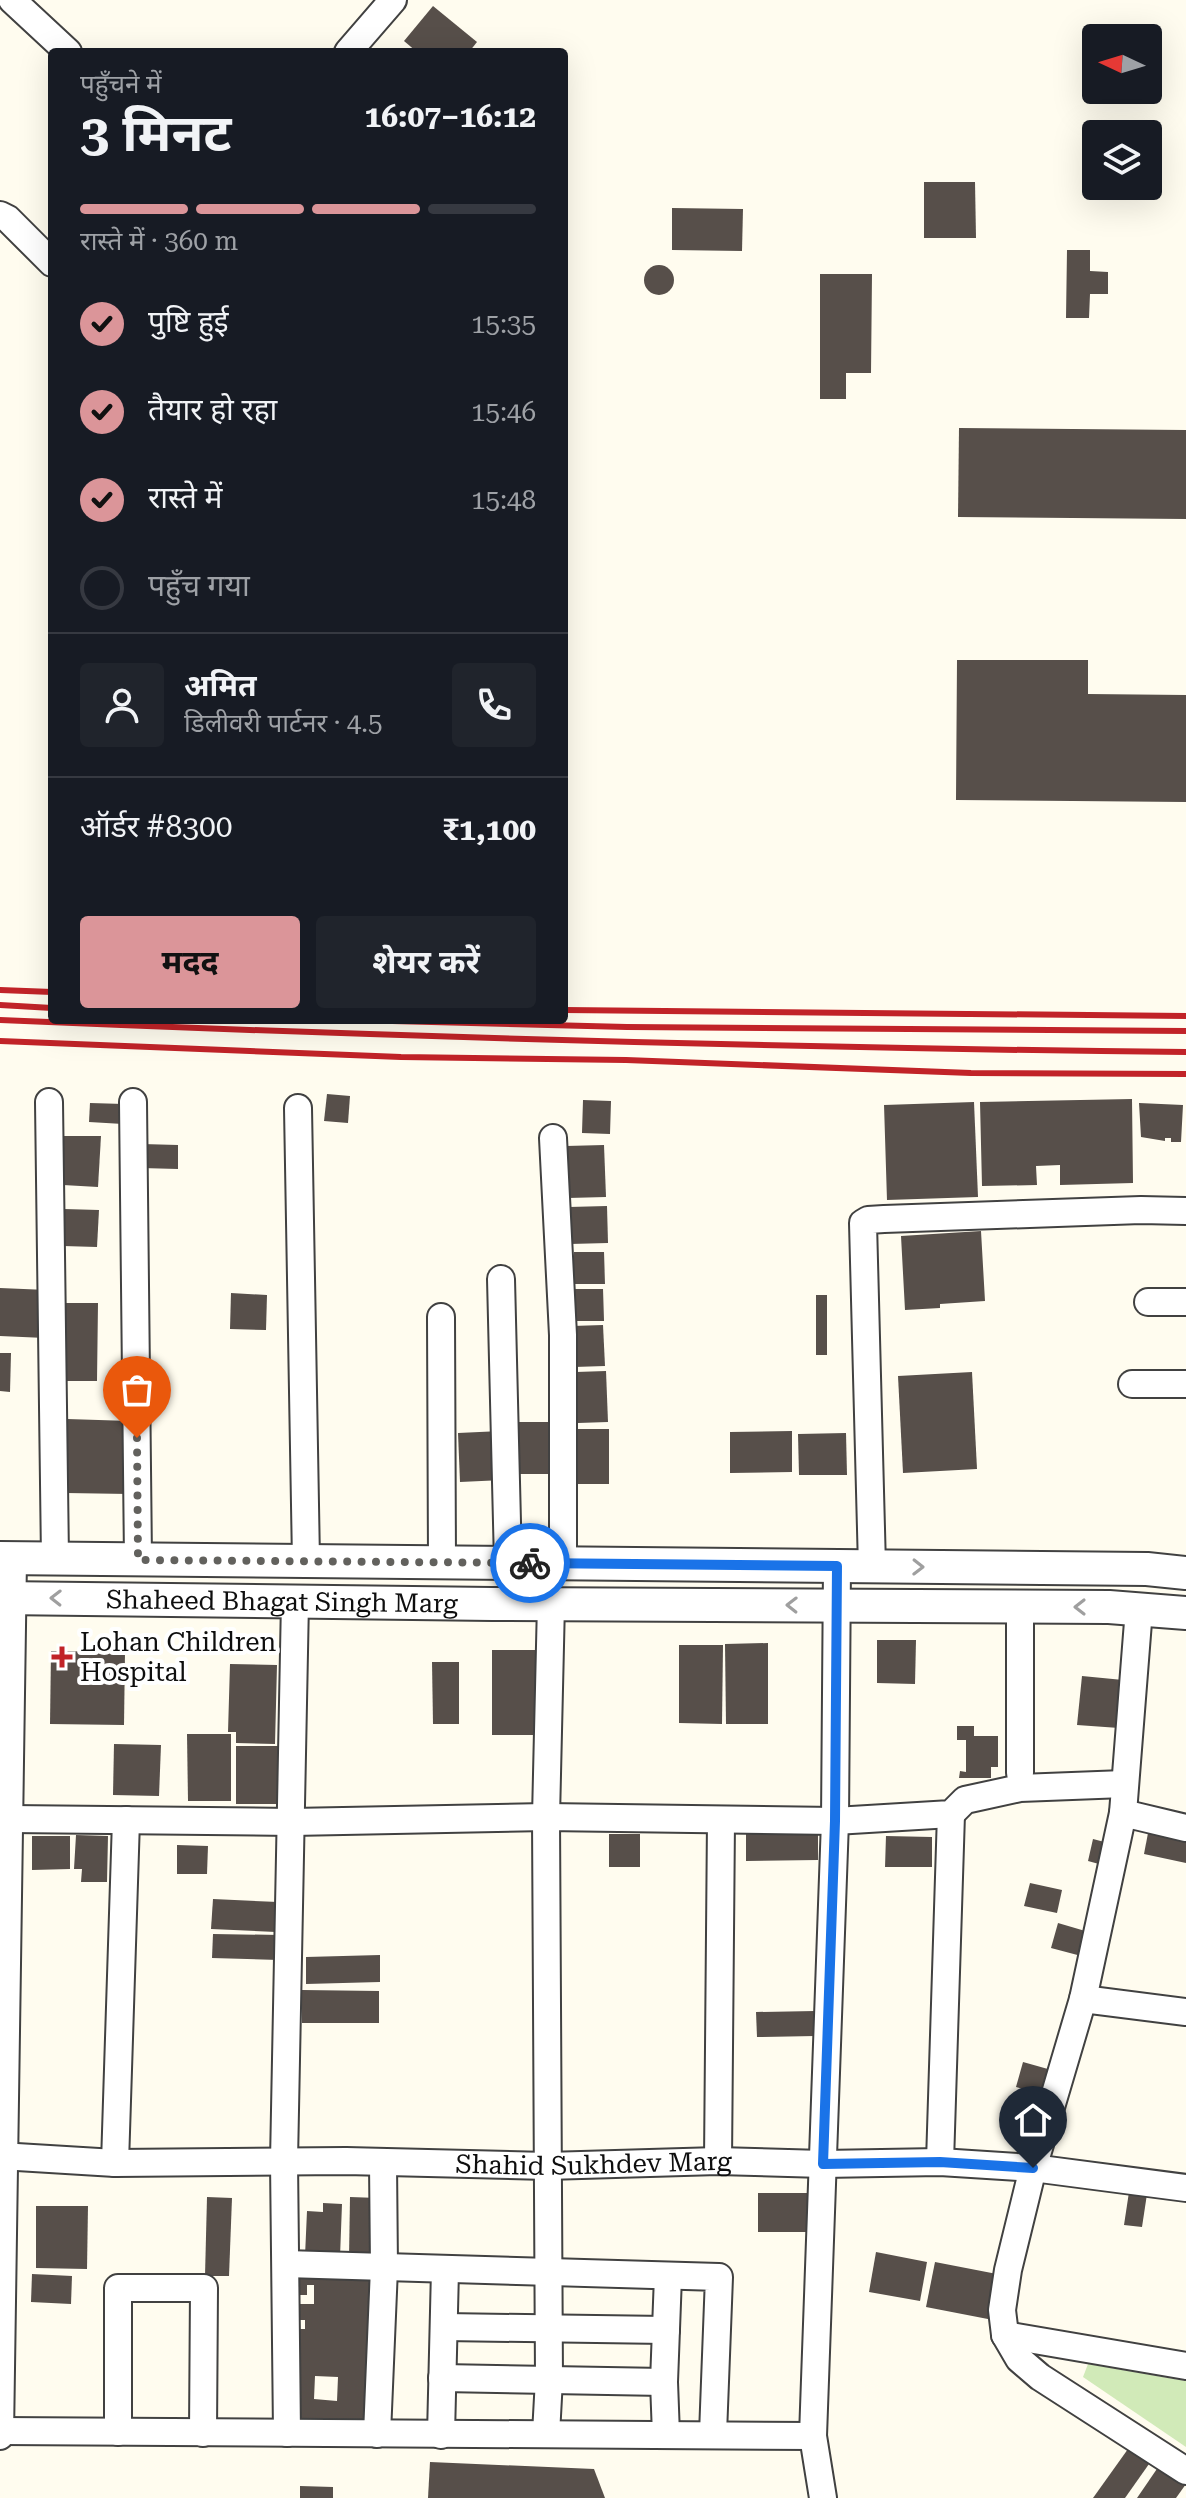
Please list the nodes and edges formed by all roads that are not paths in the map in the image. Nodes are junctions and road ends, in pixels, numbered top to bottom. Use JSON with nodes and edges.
{"nodes":[{"id":1,"x":12,"y":0,"type":"edge"},
{"id":2,"x":393,"y":0,"type":"edge"},
{"id":3,"x":64,"y":48,"type":"edge"},
{"id":4,"x":351,"y":48,"type":"edge"},
{"id":5,"x":0,"y":215,"type":"edge"},
{"id":6,"x":48,"y":259,"type":"edge"},
{"id":7,"x":49,"y":1102,"type":"dead end"},
{"id":8,"x":133,"y":1102,"type":"dead end"},
{"id":9,"x":298,"y":1108,"type":"dead end"},
{"id":10,"x":553,"y":1138,"type":"dead end"},
{"id":11,"x":1186,"y":1211,"type":"edge"},
{"id":12,"x":501,"y":1279,"type":"dead end"},
{"id":13,"x":1148,"y":1302,"type":"dead end"},
{"id":14,"x":1186,"y":1302,"type":"edge"},
{"id":15,"x":441,"y":1317,"type":"dead end"},
{"id":16,"x":1132,"y":1384,"type":"dead end"},
{"id":17,"x":1186,"y":1384,"type":"edge"},
{"id":18,"x":7,"y":1559,"type":"edge"},
{"id":19,"x":55,"y":1559,"type":"junction"},
{"id":20,"x":138,"y":1560,"type":"junction"},
{"id":21,"x":306,"y":1561,"type":"junction"},
{"id":22,"x":442,"y":1562,"type":"junction"},
{"id":23,"x":563,"y":1562,"type":"junction"},
{"id":24,"x":508,"y":1563,"type":"junction"},
{"id":25,"x":837,"y":1566,"type":"junction"},
{"id":26,"x":872,"y":1567,"type":"junction"},
{"id":27,"x":1186,"y":1573,"type":"edge"},
{"id":28,"x":6,"y":1598,"type":"edge"},
{"id":29,"x":295,"y":1601,"type":"junction"},
{"id":30,"x":551,"y":1603,"type":"junction"},
{"id":31,"x":837,"y":1606,"type":"junction"},
{"id":32,"x":1020,"y":1608,"type":"junction"},
{"id":33,"x":1139,"y":1609,"type":"junction"},
{"id":34,"x":1186,"y":1613,"type":"edge"},
{"id":35,"x":1020,"y":1773,"type":"dead end"},
{"id":36,"x":1124,"y":1784,"type":"junction"},
{"id":37,"x":7,"y":1804,"type":"edge"},
{"id":38,"x":1123,"y":1813,"type":"junction"},
{"id":39,"x":951,"y":1814,"type":"junction"},
{"id":40,"x":546,"y":1817,"type":"junction"},
{"id":41,"x":126,"y":1820,"type":"junction"},
{"id":42,"x":721,"y":1820,"type":"junction"},
{"id":43,"x":835,"y":1821,"type":"junction"},
{"id":44,"x":292,"y":1822,"type":"junction"},
{"id":45,"x":1186,"y":1828,"type":"edge"},
{"id":46,"x":1083,"y":1999,"type":"junction"},
{"id":47,"x":1186,"y":2012,"type":"edge"},
{"id":48,"x":2,"y":2156,"type":"edge"},
{"id":49,"x":284,"y":2161,"type":"junction"},
{"id":50,"x":718,"y":2161,"type":"junction"},
{"id":51,"x":940,"y":2162,"type":"junction"},
{"id":52,"x":115,"y":2163,"type":"junction"},
{"id":53,"x":383,"y":2163,"type":"junction"},
{"id":54,"x":823,"y":2164,"type":"junction"},
{"id":55,"x":547,"y":2166,"type":"junction"},
{"id":56,"x":1033,"y":2168,"type":"junction"},
{"id":57,"x":1186,"y":2188,"type":"edge"},
{"id":58,"x":286,"y":2264,"type":"junction"},
{"id":59,"x":384,"y":2268,"type":"junction"},
{"id":60,"x":445,"y":2270,"type":"junction"},
{"id":61,"x":548,"y":2270,"type":"junction"},
{"id":62,"x":668,"y":2276,"type":"junction"},
{"id":63,"x":444,"y":2327,"type":"junction"},
{"id":64,"x":548,"y":2328,"type":"junction"},
{"id":65,"x":666,"y":2330,"type":"junction"},
{"id":66,"x":1005,"y":2335,"type":"junction"},
{"id":67,"x":1186,"y":2366,"type":"edge"},
{"id":68,"x":442,"y":2378,"type":"junction"},
{"id":69,"x":549,"y":2379,"type":"junction"},
{"id":70,"x":664,"y":2382,"type":"junction"},
{"id":71,"x":118,"y":2432,"type":"junction"},
{"id":72,"x":0,"y":2433,"type":"edge"},
{"id":73,"x":203,"y":2433,"type":"junction"},
{"id":74,"x":287,"y":2433,"type":"junction"},
{"id":75,"x":377,"y":2434,"type":"junction"},
{"id":76,"x":546,"y":2434,"type":"junction"},
{"id":77,"x":713,"y":2434,"type":"junction"},
{"id":78,"x":441,"y":2435,"type":"junction"},
{"id":79,"x":666,"y":2435,"type":"junction"},
{"id":80,"x":813,"y":2436,"type":"junction"},
{"id":81,"x":1186,"y":2471,"type":"edge"},
{"id":82,"x":823,"y":2498,"type":"edge"}],
"edges":[{"from":1,"to":3,"type":"street"},
{"from":2,"to":4,"type":"street"},
{"from":5,"to":6,"type":"street"},
{"from":7,"to":19,"type":"street"},
{"from":8,"to":20,"type":"street"},
{"from":9,"to":21,"type":"street"},
{"from":10,"to":23,"type":"street"},
{"from":11,"to":26,"type":"street"},
{"from":12,"to":24,"type":"street"},
{"from":13,"to":14,"type":"street"},
{"from":15,"to":22,"type":"street"},
{"from":16,"to":17,"type":"street"},
{"from":18,"to":19,"type":"street","name":"Shaheed Bhagat Singh Marg"},
{"from":18,"to":28,"type":"street"},
{"from":19,"to":20,"type":"street","name":"Shaheed Bhagat Singh Marg"},
{"from":20,"to":21,"type":"street","name":"Shaheed Bhagat Singh Marg"},
{"from":21,"to":22,"type":"street","name":"Shaheed Bhagat Singh Marg"},
{"from":22,"to":24,"type":"street","name":"Shaheed Bhagat Singh Marg"},
{"from":23,"to":24,"type":"street","name":"Shaheed Bhagat Singh Marg"},
{"from":23,"to":25,"type":"street","name":"Shaheed Bhagat Singh Marg"},
{"from":25,"to":26,"type":"street","name":"Shaheed Bhagat Singh Marg"},
{"from":25,"to":31,"type":"street"},
{"from":26,"to":27,"type":"street","name":"Shaheed Bhagat Singh Marg","one_way":true},
{"from":29,"to":28,"type":"street","name":"Shaheed Bhagat Singh Marg","one_way":true},
{"from":28,"to":37,"type":"street"},
{"from":29,"to":30,"type":"street","name":"Shaheed Bhagat Singh Marg"},
{"from":29,"to":44,"type":"street"},
{"from":31,"to":30,"type":"street","name":"Shaheed Bhagat Singh Marg","one_way":true},
{"from":30,"to":40,"type":"street"},
{"from":31,"to":32,"type":"street","name":"Shaheed Bhagat Singh Marg"},
{"from":31,"to":43,"type":"street"},
{"from":33,"to":32,"type":"street","name":"Shaheed Bhagat Singh Marg","one_way":true},
{"from":32,"to":35,"type":"street"},
{"from":33,"to":34,"type":"street","name":"Shaheed Bhagat Singh Marg"},
{"from":33,"to":36,"type":"street"},
{"from":36,"to":38,"type":"street"},
{"from":36,"to":39,"type":"street"},
{"from":37,"to":41,"type":"street"},
{"from":37,"to":48,"type":"street"},
{"from":38,"to":45,"type":"street"},
{"from":38,"to":46,"type":"street"},
{"from":39,"to":43,"type":"street"},
{"from":39,"to":51,"type":"street"},
{"from":40,"to":42,"type":"street"},
{"from":40,"to":44,"type":"street"},
{"from":40,"to":55,"type":"street"},
{"from":41,"to":44,"type":"street"},
{"from":41,"to":52,"type":"street"},
{"from":42,"to":43,"type":"street"},
{"from":42,"to":50,"type":"street"},
{"from":43,"to":54,"type":"street"},
{"from":44,"to":49,"type":"street"},
{"from":46,"to":47,"type":"street"},
{"from":46,"to":56,"type":"street"},
{"from":48,"to":52,"type":"street","name":"Shahid Sukhdev Marg"},
{"from":48,"to":72,"type":"street"},
{"from":49,"to":52,"type":"street","name":"Shahid Sukhdev Marg"},
{"from":49,"to":53,"type":"street","name":"Shahid Sukhdev Marg"},
{"from":49,"to":58,"type":"street"},
{"from":50,"to":54,"type":"street","name":"Shahid Sukhdev Marg"},
{"from":50,"to":55,"type":"street","name":"Shahid Sukhdev Marg"},
{"from":51,"to":54,"type":"street","name":"Shahid Sukhdev Marg"},
{"from":51,"to":56,"type":"street","name":"Shahid Sukhdev Marg"},
{"from":53,"to":55,"type":"street","name":"Shahid Sukhdev Marg"},
{"from":53,"to":59,"type":"street"},
{"from":54,"to":80,"type":"street"},
{"from":55,"to":61,"type":"street"},
{"from":56,"to":57,"type":"street","name":"Shahid Sukhdev Marg"},
{"from":56,"to":66,"type":"street"},
{"from":58,"to":59,"type":"street"},
{"from":58,"to":74,"type":"street"},
{"from":59,"to":60,"type":"street"},
{"from":59,"to":75,"type":"street"},
{"from":60,"to":61,"type":"street"},
{"from":60,"to":63,"type":"street"},
{"from":61,"to":62,"type":"street"},
{"from":61,"to":64,"type":"street"},
{"from":62,"to":65,"type":"street"},
{"from":62,"to":77,"type":"street"},
{"from":63,"to":64,"type":"street"},
{"from":63,"to":68,"type":"street"},
{"from":64,"to":65,"type":"street"},
{"from":64,"to":69,"type":"street"},
{"from":65,"to":70,"type":"street"},
{"from":66,"to":67,"type":"street"},
{"from":66,"to":81,"type":"street"},
{"from":68,"to":69,"type":"street"},
{"from":68,"to":78,"type":"street"},
{"from":69,"to":70,"type":"street"},
{"from":69,"to":76,"type":"street"},
{"from":70,"to":79,"type":"street"},
{"from":71,"to":72,"type":"street"},
{"from":71,"to":73,"type":"street"},
{"from":71,"to":73,"type":"street"},
{"from":73,"to":74,"type":"street"},
{"from":74,"to":75,"type":"street"},
{"from":75,"to":78,"type":"street"},
{"from":76,"to":78,"type":"street"},
{"from":76,"to":79,"type":"street"},
{"from":77,"to":79,"type":"street"},
{"from":77,"to":80,"type":"street"},
{"from":80,"to":82,"type":"street"}]}
